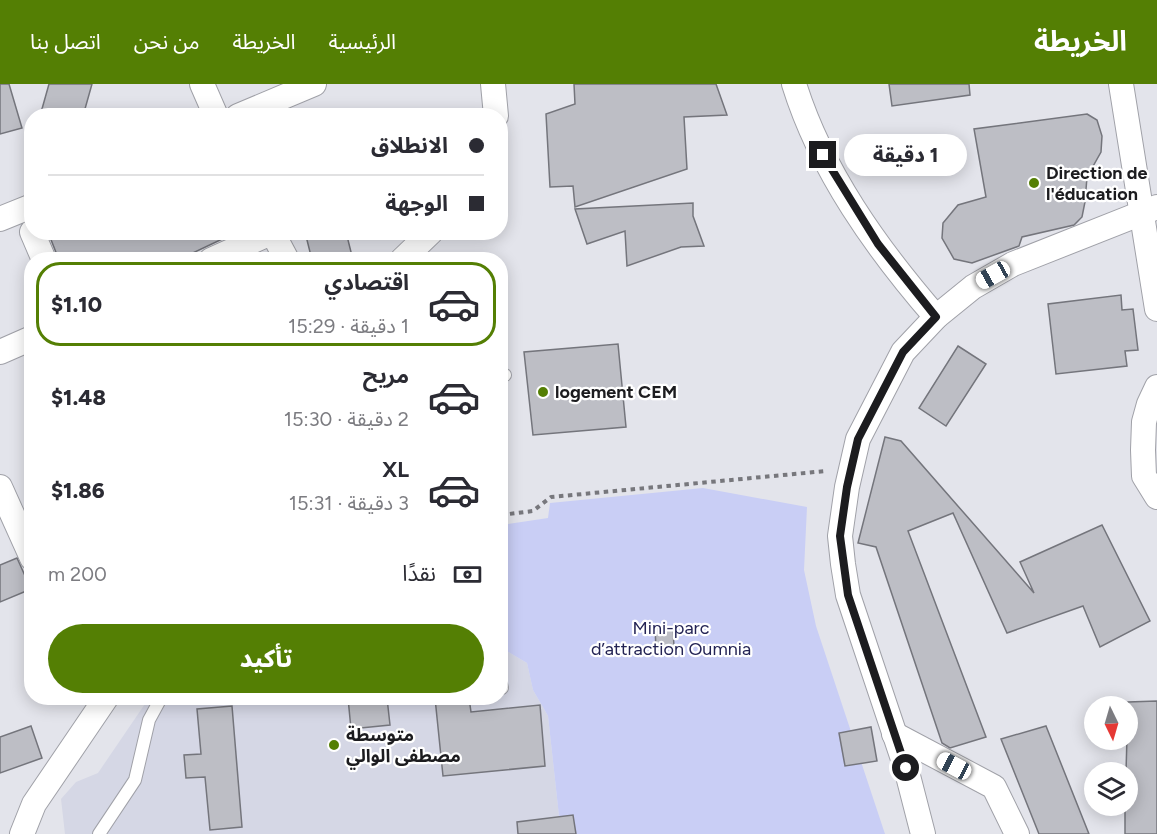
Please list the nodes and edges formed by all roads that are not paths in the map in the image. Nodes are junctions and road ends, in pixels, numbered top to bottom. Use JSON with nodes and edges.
{"nodes":[{"id":1,"x":202,"y":84,"type":"edge"},
{"id":2,"x":314,"y":84,"type":"edge"},
{"id":3,"x":493,"y":84,"type":"edge"},
{"id":4,"x":794,"y":84,"type":"edge"},
{"id":5,"x":1121,"y":84,"type":"edge"},
{"id":6,"x":212,"y":108,"type":"edge"},
{"id":7,"x":257,"y":108,"type":"edge"},
{"id":8,"x":495,"y":108,"type":"edge"},
{"id":9,"x":1149,"y":210,"type":"edge"},
{"id":10,"x":256,"y":240,"type":"edge"},
{"id":11,"x":423,"y":240,"type":"edge"},
{"id":12,"x":229,"y":252,"type":"edge"},
{"id":13,"x":410,"y":252,"type":"edge"},
{"id":14,"x":1157,"y":309,"type":"edge"},
{"id":15,"x":936,"y":317,"type":"junction"},
{"id":16,"x":24,"y":341,"type":"edge"},
{"id":17,"x":0,"y":351,"type":"edge"},
{"id":18,"x":1157,"y":387,"type":"edge"},
{"id":19,"x":0,"y":487,"type":"edge"},
{"id":20,"x":1157,"y":497,"type":"edge"},
{"id":21,"x":24,"y":540,"type":"edge"},
{"id":22,"x":96,"y":705,"type":"edge"},
{"id":23,"x":157,"y":705,"type":"edge"},
{"id":24,"x":894,"y":734,"type":"junction"},
{"id":25,"x":22,"y":834,"type":"edge"},
{"id":26,"x":99,"y":834,"type":"edge"},
{"id":27,"x":923,"y":834,"type":"edge"},
{"id":28,"x":1017,"y":834,"type":"edge"}],
"edges":[{"from":1,"to":6,"type":"street"},
{"from":2,"to":7,"type":"street"},
{"from":3,"to":8,"type":"street"},
{"from":4,"to":15,"type":"street"},
{"from":5,"to":9,"type":"street"},
{"from":9,"to":14,"type":"street"},
{"from":9,"to":15,"type":"street"},
{"from":10,"to":12,"type":"street"},
{"from":11,"to":13,"type":"street"},
{"from":15,"to":24,"type":"street"},
{"from":16,"to":17,"type":"street"},
{"from":18,"to":20,"type":"street"},
{"from":19,"to":21,"type":"street"},
{"from":22,"to":25,"type":"street"},
{"from":23,"to":26,"type":"lane"},
{"from":24,"to":27,"type":"street"},
{"from":24,"to":28,"type":"street"}]}
